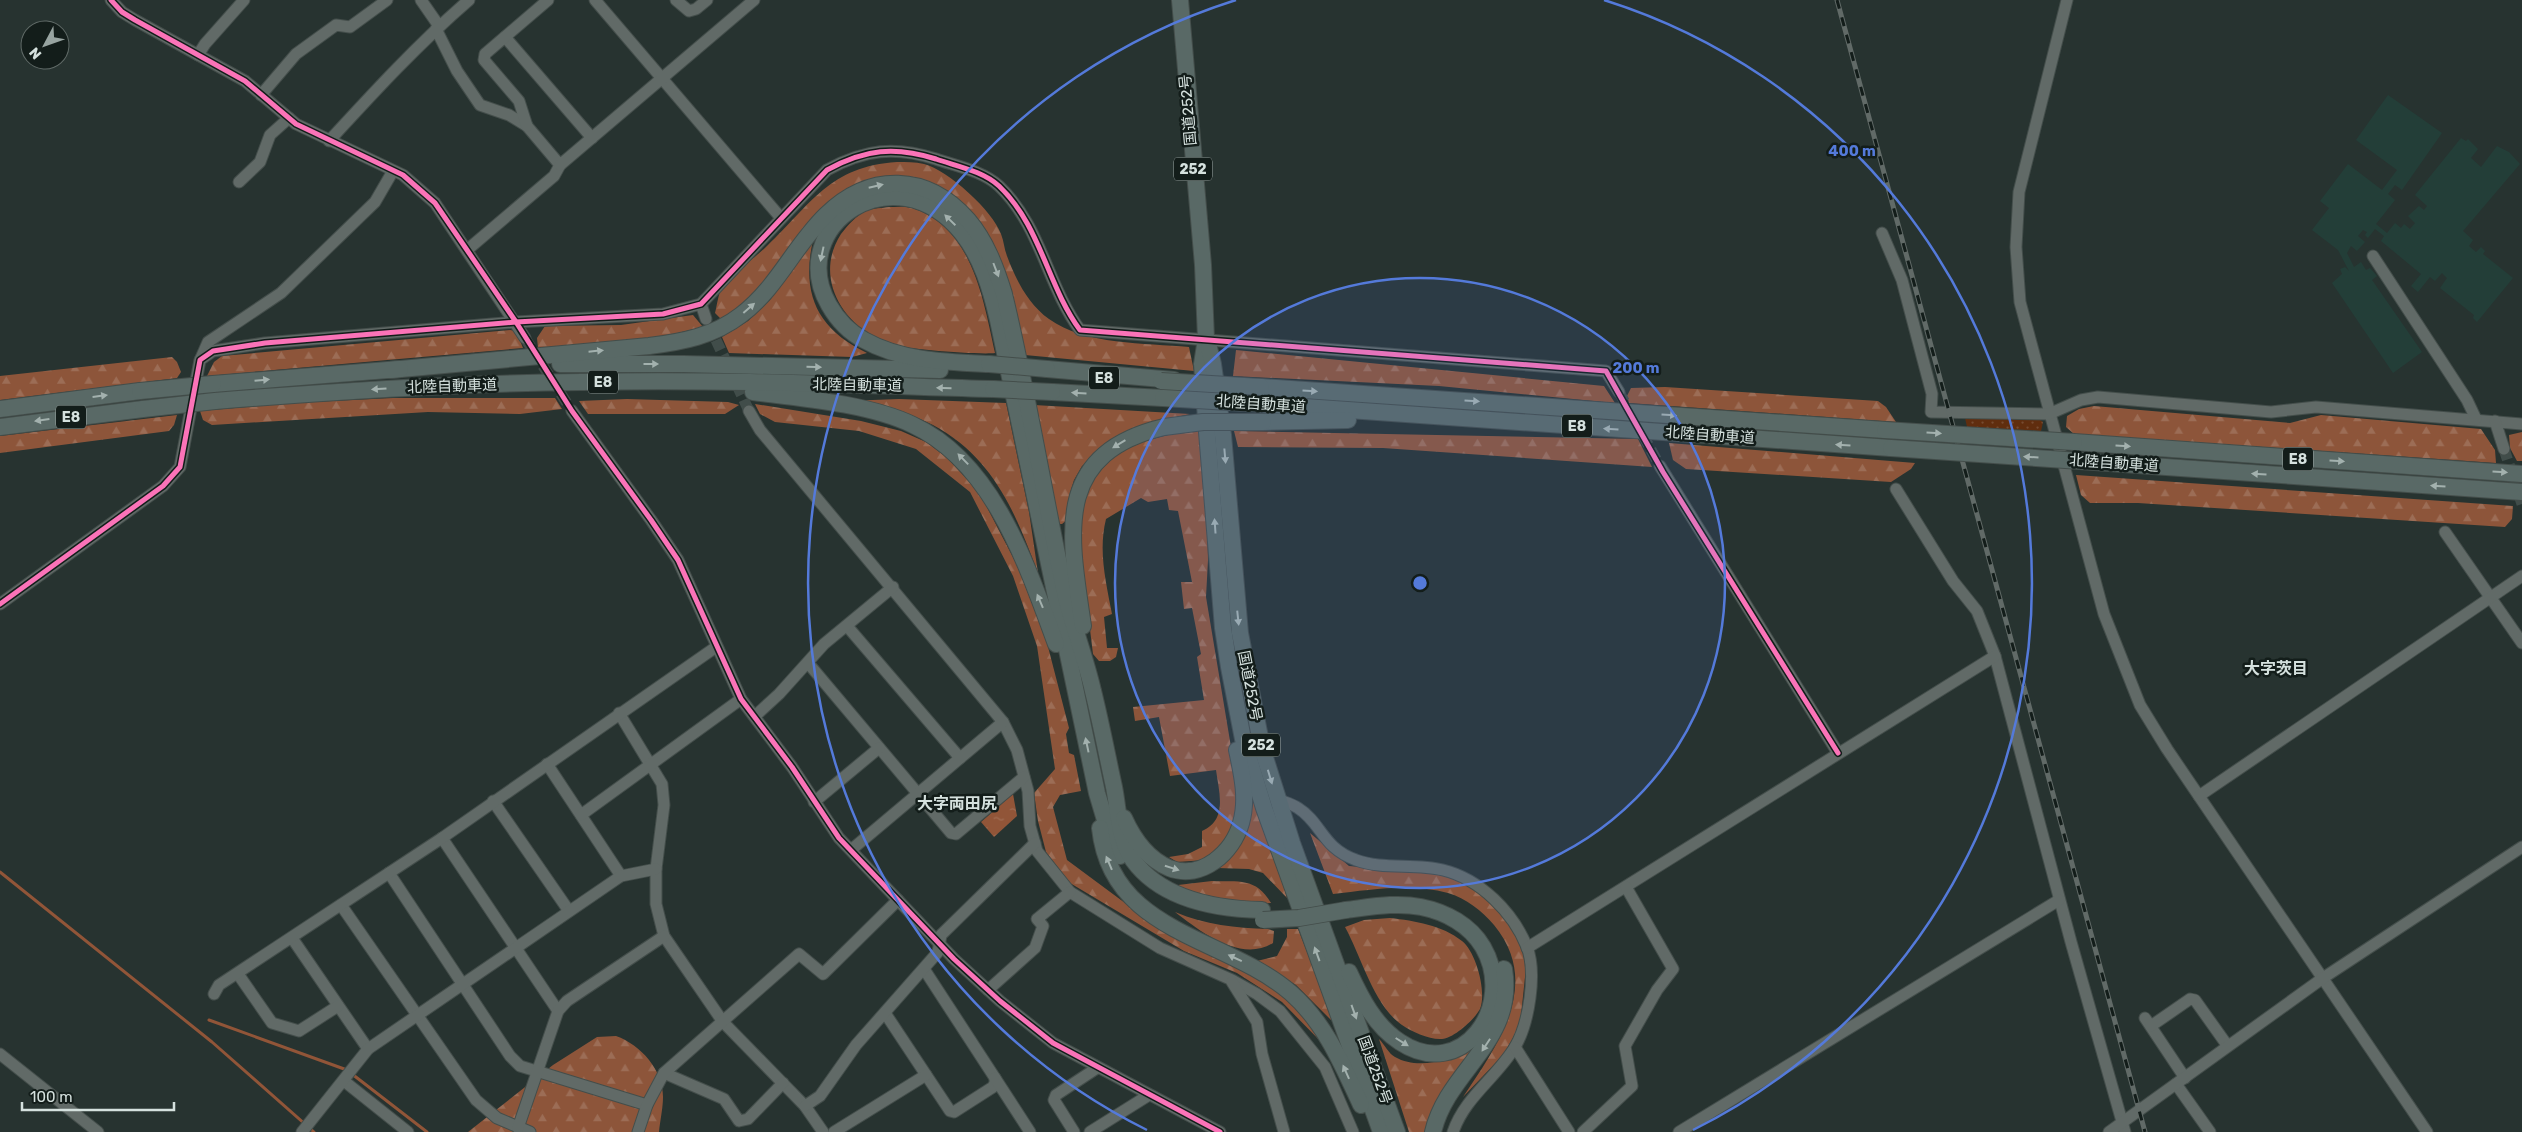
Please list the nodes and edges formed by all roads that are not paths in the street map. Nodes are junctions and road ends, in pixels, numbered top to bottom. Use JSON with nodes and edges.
{"nodes":[{"id":1,"x":111,"y":0,"type":"edge"},
{"id":2,"x":244,"y":0,"type":"edge"},
{"id":3,"x":387,"y":0,"type":"edge"},
{"id":4,"x":421,"y":0,"type":"edge"},
{"id":5,"x":469,"y":0,"type":"edge"},
{"id":6,"x":548,"y":0,"type":"edge"},
{"id":7,"x":595,"y":0,"type":"edge"},
{"id":8,"x":676,"y":0,"type":"edge"},
{"id":9,"x":707,"y":0,"type":"edge"},
{"id":10,"x":754,"y":0,"type":"edge"},
{"id":11,"x":1180,"y":0,"type":"edge"},
{"id":12,"x":2067,"y":0,"type":"edge"},
{"id":13,"x":437,"y":27,"type":"junction"},
{"id":14,"x":505,"y":37,"type":"junction"},
{"id":15,"x":198,"y":55,"type":"junction"},
{"id":16,"x":662,"y":77,"type":"junction"},
{"id":17,"x":261,"y":95,"type":"junction"},
{"id":18,"x":289,"y":118,"type":"junction"},
{"id":19,"x":527,"y":126,"type":"junction"},
{"id":20,"x":592,"y":138,"type":"junction"},
{"id":21,"x":329,"y":141,"type":"junction"},
{"id":22,"x":560,"y":165,"type":"junction"},
{"id":23,"x":393,"y":171,"type":"junction"},
{"id":24,"x":239,"y":182,"type":"dead end"},
{"id":25,"x":781,"y":218,"type":"junction"},
{"id":26,"x":1882,"y":233,"type":"dead end"},
{"id":27,"x":467,"y":250,"type":"junction"},
{"id":28,"x":2373,"y":256,"type":"dead end"},
{"id":29,"x":701,"y":304,"type":"junction"},
{"id":30,"x":706,"y":319,"type":"tunnel mouth"},
{"id":31,"x":516,"y":322,"type":"junction"},
{"id":32,"x":525,"y":338,"type":"tunnel mouth"},
{"id":33,"x":1206,"y":339,"type":"junction"},
{"id":34,"x":200,"y":360,"type":"junction"},
{"id":35,"x":989,"y":368,"type":"junction"},
{"id":36,"x":390,"y":370,"type":"junction"},
{"id":37,"x":492,"y":384,"type":"junction"},
{"id":38,"x":1619,"y":392,"type":"tunnel mouth"},
{"id":39,"x":0,"y":409,"type":"edge"},
{"id":40,"x":572,"y":411,"type":"tunnel mouth"},
{"id":41,"x":748,"y":411,"type":"tunnel mouth"},
{"id":42,"x":2049,"y":414,"type":"junction"},
{"id":43,"x":2476,"y":419,"type":"junction"},
{"id":44,"x":2494,"y":420,"type":"junction"},
{"id":45,"x":1505,"y":421,"type":"junction"},
{"id":46,"x":2522,"y":424,"type":"edge"},
{"id":47,"x":0,"y":427,"type":"edge"},
{"id":48,"x":2504,"y":449,"type":"tunnel mouth"},
{"id":49,"x":1660,"y":466,"type":"tunnel mouth"},
{"id":50,"x":2522,"y":474,"type":"edge"},
{"id":51,"x":1896,"y":490,"type":"dead end"},
{"id":52,"x":2522,"y":492,"type":"edge"},
{"id":53,"x":2445,"y":532,"type":"dead end"},
{"id":54,"x":1217,"y":559,"type":"junction"},
{"id":55,"x":2522,"y":576,"type":"edge"},
{"id":56,"x":893,"y":587,"type":"junction"},
{"id":57,"x":2491,"y":598,"type":"junction"},
{"id":58,"x":0,"y":604,"type":"edge"},
{"id":59,"x":847,"y":626,"type":"junction"},
{"id":60,"x":2522,"y":643,"type":"edge"},
{"id":61,"x":716,"y":647,"type":"junction"},
{"id":62,"x":1995,"y":656,"type":"junction"},
{"id":63,"x":808,"y":663,"type":"junction"},
{"id":64,"x":1093,"y":691,"type":"junction"},
{"id":65,"x":1075,"y":696,"type":"junction"},
{"id":66,"x":741,"y":699,"type":"junction"},
{"id":67,"x":619,"y":714,"type":"junction"},
{"id":68,"x":755,"y":716,"type":"junction"},
{"id":69,"x":1003,"y":722,"type":"junction"},
{"id":70,"x":879,"y":748,"type":"junction"},
{"id":71,"x":1838,"y":753,"type":"junction"},
{"id":72,"x":960,"y":758,"type":"junction"},
{"id":73,"x":547,"y":764,"type":"junction"},
{"id":74,"x":652,"y":765,"type":"junction"},
{"id":75,"x":1024,"y":777,"type":"junction"},
{"id":76,"x":1114,"y":790,"type":"junction"},
{"id":77,"x":918,"y":793,"type":"junction"},
{"id":78,"x":1097,"y":793,"type":"junction"},
{"id":79,"x":2199,"y":796,"type":"junction"},
{"id":80,"x":1277,"y":799,"type":"junction"},
{"id":81,"x":493,"y":802,"type":"junction"},
{"id":82,"x":814,"y":802,"type":"junction"},
{"id":83,"x":581,"y":815,"type":"junction"},
{"id":84,"x":442,"y":838,"type":"junction"},
{"id":85,"x":1035,"y":843,"type":"junction"},
{"id":86,"x":2522,"y":847,"type":"edge"},
{"id":87,"x":850,"y":850,"type":"junction"},
{"id":88,"x":656,"y":868,"type":"junction"},
{"id":89,"x":389,"y":873,"type":"junction"},
{"id":90,"x":622,"y":876,"type":"junction"},
{"id":91,"x":1626,"y":887,"type":"junction"},
{"id":92,"x":1070,"y":892,"type":"junction"},
{"id":93,"x":898,"y":900,"type":"junction"},
{"id":94,"x":2059,"y":900,"type":"junction"},
{"id":95,"x":341,"y":905,"type":"junction"},
{"id":96,"x":1345,"y":906,"type":"junction"},
{"id":97,"x":570,"y":912,"type":"junction"},
{"id":98,"x":1262,"y":915,"type":"junction"},
{"id":99,"x":664,"y":936,"type":"junction"},
{"id":100,"x":292,"y":938,"type":"junction"},
{"id":101,"x":940,"y":945,"type":"junction"},
{"id":102,"x":1527,"y":948,"type":"junction"},
{"id":103,"x":516,"y":949,"type":"junction"},
{"id":104,"x":924,"y":969,"type":"junction"},
{"id":105,"x":238,"y":974,"type":"junction"},
{"id":106,"x":2323,"y":978,"type":"junction"},
{"id":107,"x":1232,"y":980,"type":"junction"},
{"id":108,"x":464,"y":984,"type":"junction"},
{"id":109,"x":988,"y":990,"type":"junction"},
{"id":110,"x":214,"y":994,"type":"dead end"},
{"id":111,"x":338,"y":1006,"type":"junction"},
{"id":112,"x":558,"y":1011,"type":"junction"},
{"id":113,"x":885,"y":1013,"type":"junction"},
{"id":114,"x":417,"y":1016,"type":"junction"},
{"id":115,"x":723,"y":1022,"type":"junction"},
{"id":116,"x":2227,"y":1045,"type":"junction"},
{"id":117,"x":1515,"y":1047,"type":"junction"},
{"id":118,"x":368,"y":1050,"type":"junction"},
{"id":119,"x":0,"y":1054,"type":"edge"},
{"id":120,"x":1097,"y":1068,"type":"junction"},
{"id":121,"x":537,"y":1072,"type":"junction"},
{"id":122,"x":664,"y":1073,"type":"junction"},
{"id":123,"x":926,"y":1075,"type":"junction"},
{"id":124,"x":995,"y":1078,"type":"junction"},
{"id":125,"x":344,"y":1081,"type":"junction"},
{"id":126,"x":2180,"y":1081,"type":"junction"},
{"id":127,"x":783,"y":1083,"type":"junction"},
{"id":128,"x":1150,"y":1095,"type":"junction"},
{"id":129,"x":647,"y":1104,"type":"junction"},
{"id":130,"x":805,"y":1106,"type":"junction"},
{"id":131,"x":2123,"y":1127,"type":"edge"},
{"id":132,"x":518,"y":1128,"type":"junction"},
{"id":133,"x":98,"y":1132,"type":"edge"},
{"id":134,"x":302,"y":1132,"type":"edge"},
{"id":135,"x":408,"y":1132,"type":"edge"},
{"id":136,"x":530,"y":1132,"type":"edge"},
{"id":137,"x":638,"y":1132,"type":"edge"},
{"id":138,"x":823,"y":1132,"type":"edge"},
{"id":139,"x":834,"y":1132,"type":"edge"},
{"id":140,"x":1030,"y":1132,"type":"edge"},
{"id":141,"x":1074,"y":1132,"type":"edge"},
{"id":142,"x":1090,"y":1132,"type":"edge"},
{"id":143,"x":1220,"y":1132,"type":"edge"},
{"id":144,"x":1284,"y":1132,"type":"edge"},
{"id":145,"x":1353,"y":1132,"type":"edge"},
{"id":146,"x":1373,"y":1132,"type":"edge"},
{"id":147,"x":1381,"y":1132,"type":"edge"},
{"id":148,"x":1398,"y":1132,"type":"edge"},
{"id":149,"x":1433,"y":1132,"type":"edge"},
{"id":150,"x":1453,"y":1132,"type":"edge"},
{"id":151,"x":1569,"y":1132,"type":"edge"},
{"id":152,"x":1583,"y":1132,"type":"edge"},
{"id":153,"x":1679,"y":1132,"type":"edge"},
{"id":154,"x":2109,"y":1132,"type":"edge"},
{"id":155,"x":2210,"y":1132,"type":"edge"},
{"id":156,"x":2427,"y":1132,"type":"edge"}],
"edges":[{"from":1,"to":15,"type":"street"},
{"from":2,"to":15,"type":"street"},
{"from":3,"to":17,"type":"street"},
{"from":4,"to":13,"type":"street"},
{"from":5,"to":13,"type":"street"},
{"from":6,"to":14,"type":"street"},
{"from":7,"to":16,"type":"street"},
{"from":8,"to":9,"type":"street"},
{"from":10,"to":16,"type":"street"},
{"from":11,"to":33,"type":"highway","name":"国道252号","number":"252"},
{"from":12,"to":42,"type":"street"},
{"from":13,"to":19,"type":"street"},
{"from":13,"to":21,"type":"street"},
{"from":14,"to":19,"type":"street"},
{"from":14,"to":20,"type":"street"},
{"from":15,"to":17,"type":"street"},
{"from":16,"to":20,"type":"street"},
{"from":16,"to":25,"type":"street"},
{"from":17,"to":18,"type":"street"},
{"from":18,"to":21,"type":"street"},
{"from":18,"to":24,"type":"street"},
{"from":19,"to":22,"type":"street"},
{"from":20,"to":22,"type":"street"},
{"from":21,"to":23,"type":"street"},
{"from":22,"to":27,"type":"street"},
{"from":23,"to":27,"type":"street"},
{"from":23,"to":34,"type":"street"},
{"from":25,"to":29,"type":"street"},
{"from":25,"to":33,"type":"street"},
{"from":26,"to":42,"type":"street"},
{"from":27,"to":31,"type":"street"},
{"from":28,"to":43,"type":"street"},
{"from":29,"to":30,"type":"street"},
{"from":29,"to":31,"type":"street"},
{"from":31,"to":32,"type":"street"},
{"from":31,"to":34,"type":"street"},
{"from":33,"to":38,"type":"street"},
{"from":54,"to":33,"type":"highway","name":"国道252号","number":"252","one_way":true},
{"from":33,"to":80,"type":"highway","name":"国道252号","number":"252","one_way":true},
{"from":34,"to":58,"type":"street"},
{"from":36,"to":35,"type":"highway","name":"北陸自動車道","number":"E8","one_way":true},
{"from":35,"to":50,"type":"highway","name":"北陸自動車道","number":"E8","one_way":true,"bridge":true},
{"from":65,"to":35,"type":"highway","one_way":true},
{"from":39,"to":36,"type":"highway","name":"北陸自動車道","number":"E8","one_way":true,"bridge":true},
{"from":36,"to":64,"type":"highway","one_way":true},
{"from":45,"to":37,"type":"highway","name":"北陸自動車道","number":"E8","one_way":true,"bridge":true},
{"from":37,"to":47,"type":"highway","name":"北陸自動車道","number":"E8","one_way":true,"bridge":true},
{"from":65,"to":37,"type":"highway","one_way":true},
{"from":40,"to":61,"type":"street"},
{"from":41,"to":56,"type":"street"},
{"from":42,"to":43,"type":"street"},
{"from":42,"to":79,"type":"street"},
{"from":43,"to":44,"type":"street"},
{"from":44,"to":46,"type":"street"},
{"from":44,"to":48,"type":"street"},
{"from":52,"to":45,"type":"highway","name":"北陸自動車道","number":"E8","one_way":true,"bridge":true},
{"from":45,"to":64,"type":"highway","one_way":true,"bridge":true},
{"from":49,"to":71,"type":"street"},
{"from":51,"to":62,"type":"street"},
{"from":53,"to":57,"type":"street"},
{"from":76,"to":54,"type":"highway","one_way":true},
{"from":147,"to":54,"type":"highway","name":"国道252号","number":"252","one_way":true},
{"from":55,"to":57,"type":"street"},
{"from":56,"to":59,"type":"street"},
{"from":56,"to":69,"type":"street"},
{"from":57,"to":60,"type":"street"},
{"from":57,"to":79,"type":"street"},
{"from":59,"to":63,"type":"street"},
{"from":59,"to":72,"type":"street"},
{"from":61,"to":66,"type":"street"},
{"from":61,"to":67,"type":"street"},
{"from":62,"to":71,"type":"street"},
{"from":62,"to":94,"type":"street"},
{"from":63,"to":68,"type":"street"},
{"from":63,"to":70,"type":"street"},
{"from":64,"to":76,"type":"highway"},
{"from":78,"to":65,"type":"highway","one_way":true},
{"from":66,"to":68,"type":"street"},
{"from":66,"to":74,"type":"street"},
{"from":67,"to":73,"type":"street"},
{"from":67,"to":74,"type":"street"},
{"from":68,"to":82,"type":"street"},
{"from":69,"to":72,"type":"street"},
{"from":69,"to":75,"type":"street"},
{"from":70,"to":77,"type":"street"},
{"from":70,"to":82,"type":"street"},
{"from":71,"to":91,"type":"street"},
{"from":72,"to":77,"type":"street"},
{"from":73,"to":81,"type":"street"},
{"from":73,"to":83,"type":"street"},
{"from":74,"to":83,"type":"street"},
{"from":74,"to":88,"type":"street"},
{"from":75,"to":77,"type":"street"},
{"from":75,"to":85,"type":"street"},
{"from":76,"to":98,"type":"highway"},
{"from":77,"to":87,"type":"street"},
{"from":78,"to":98,"type":"highway"},
{"from":146,"to":78,"type":"highway","one_way":true},
{"from":79,"to":106,"type":"street"},
{"from":80,"to":96,"type":"highway","one_way":true},
{"from":80,"to":102,"type":"street"},
{"from":80,"to":148,"type":"highway","name":"国道252号","number":"252","one_way":true},
{"from":81,"to":84,"type":"street"},
{"from":81,"to":97,"type":"street"},
{"from":82,"to":87,"type":"street"},
{"from":83,"to":90,"type":"street"},
{"from":84,"to":89,"type":"street"},
{"from":84,"to":103,"type":"street"},
{"from":85,"to":92,"type":"street"},
{"from":85,"to":101,"type":"street"},
{"from":86,"to":106,"type":"street"},
{"from":87,"to":93,"type":"street"},
{"from":88,"to":90,"type":"street"},
{"from":88,"to":99,"type":"street"},
{"from":89,"to":95,"type":"street"},
{"from":89,"to":108,"type":"street"},
{"from":90,"to":97,"type":"street"},
{"from":91,"to":102,"type":"street"},
{"from":91,"to":152,"type":"street"},
{"from":92,"to":107,"type":"street"},
{"from":92,"to":109,"type":"street"},
{"from":93,"to":101,"type":"street"},
{"from":93,"to":115,"type":"street"},
{"from":94,"to":131,"type":"street"},
{"from":94,"to":153,"type":"street"},
{"from":95,"to":100,"type":"street"},
{"from":95,"to":114,"type":"street"},
{"from":96,"to":98,"type":"highway","bridge":true},
{"from":96,"to":149,"type":"highway","one_way":true},
{"from":97,"to":103,"type":"street"},
{"from":99,"to":112,"type":"street"},
{"from":99,"to":115,"type":"street"},
{"from":100,"to":105,"type":"street"},
{"from":100,"to":111,"type":"street"},
{"from":101,"to":104,"type":"street"},
{"from":101,"to":109,"type":"street"},
{"from":102,"to":117,"type":"street"},
{"from":103,"to":108,"type":"street"},
{"from":103,"to":112,"type":"street"},
{"from":104,"to":113,"type":"street"},
{"from":104,"to":124,"type":"street"},
{"from":105,"to":110,"type":"street"},
{"from":105,"to":111,"type":"street"},
{"from":106,"to":116,"type":"street"},
{"from":106,"to":156,"type":"street"},
{"from":107,"to":144,"type":"street"},
{"from":107,"to":145,"type":"street"},
{"from":108,"to":114,"type":"street"},
{"from":108,"to":121,"type":"street"},
{"from":109,"to":120,"type":"street"},
{"from":111,"to":118,"type":"street"},
{"from":112,"to":121,"type":"street"},
{"from":113,"to":123,"type":"street"},
{"from":113,"to":130,"type":"street"},
{"from":114,"to":118,"type":"street"},
{"from":114,"to":132,"type":"street"},
{"from":115,"to":122,"type":"street"},
{"from":115,"to":127,"type":"street"},
{"from":116,"to":126,"type":"street"},
{"from":116,"to":126,"type":"street"},
{"from":117,"to":150,"type":"street"},
{"from":117,"to":151,"type":"street"},
{"from":118,"to":125,"type":"street"},
{"from":119,"to":133,"type":"street"},
{"from":120,"to":128,"type":"street"},
{"from":120,"to":141,"type":"street"},
{"from":121,"to":129,"type":"street"},
{"from":121,"to":132,"type":"street"},
{"from":122,"to":127,"type":"street"},
{"from":122,"to":129,"type":"street"},
{"from":123,"to":124,"type":"street"},
{"from":123,"to":139,"type":"street"},
{"from":124,"to":140,"type":"street"},
{"from":125,"to":134,"type":"street"},
{"from":125,"to":135,"type":"street"},
{"from":126,"to":131,"type":"street"},
{"from":126,"to":155,"type":"street"},
{"from":127,"to":130,"type":"street"},
{"from":128,"to":142,"type":"street"},
{"from":128,"to":143,"type":"street"},
{"from":129,"to":137,"type":"street"},
{"from":130,"to":138,"type":"street"},
{"from":131,"to":154,"type":"street"},
{"from":132,"to":136,"type":"street"}]}
